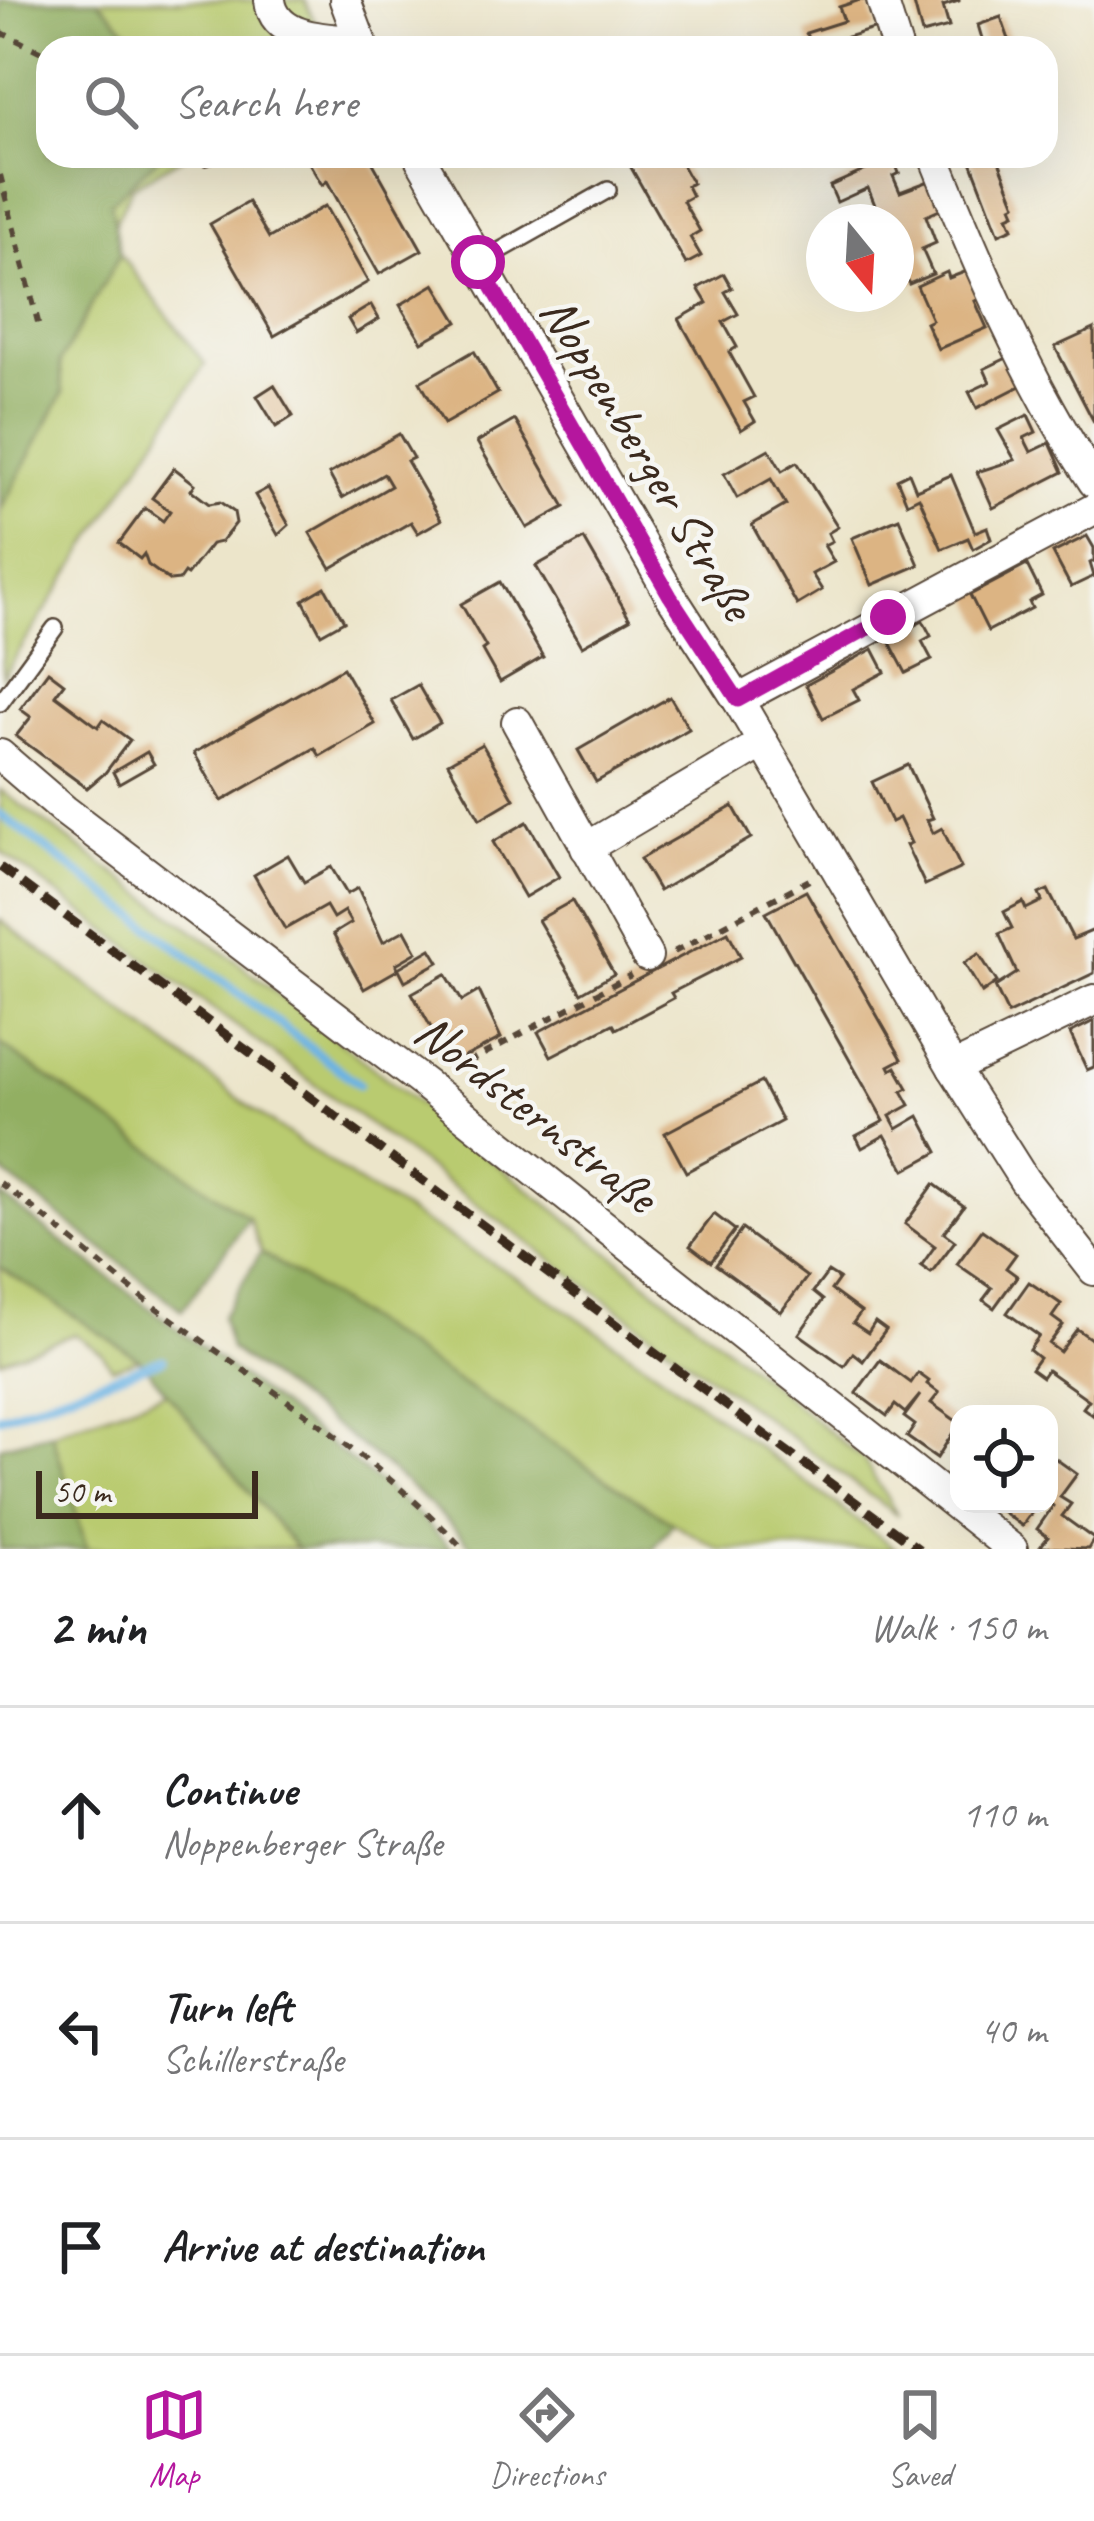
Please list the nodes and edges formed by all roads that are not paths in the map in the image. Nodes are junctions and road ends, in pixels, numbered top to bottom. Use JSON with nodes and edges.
{"nodes":[{"id":1,"x":270,"y":0,"type":"edge"},
{"id":2,"x":345,"y":0,"type":"edge"},
{"id":3,"x":883,"y":0,"type":"edge"},
{"id":4,"x":314,"y":36,"type":"edge"},
{"id":5,"x":359,"y":36,"type":"edge"},
{"id":6,"x":893,"y":36,"type":"edge"},
{"id":7,"x":426,"y":168,"type":"edge"},
{"id":8,"x":939,"y":168,"type":"edge"},
{"id":9,"x":608,"y":190,"type":"dead end"},
{"id":10,"x":478,"y":262,"type":"junction"},
{"id":11,"x":1094,"y":482,"type":"edge"},
{"id":12,"x":1094,"y":509,"type":"edge"},
{"id":13,"x":56,"y":628,"type":"dead end"},
{"id":14,"x":738,"y":700,"type":"junction"},
{"id":15,"x":0,"y":703,"type":"edge"},
{"id":16,"x":517,"y":722,"type":"dead end"},
{"id":17,"x":763,"y":742,"type":"junction"},
{"id":18,"x":0,"y":755,"type":"edge"},
{"id":19,"x":586,"y":848,"type":"junction"},
{"id":20,"x":647,"y":956,"type":"dead end"},
{"id":21,"x":1094,"y":1000,"type":"edge"},
{"id":22,"x":953,"y":1068,"type":"junction"},
{"id":23,"x":1094,"y":1270,"type":"edge"},
{"id":24,"x":1012,"y":1549,"type":"edge"}],
"edges":[{"from":1,"to":4,"type":"street"},
{"from":2,"to":5,"type":"street"},
{"from":3,"to":6,"type":"street"},
{"from":7,"to":10,"type":"street","name":"Noppenberger Straße"},
{"from":8,"to":11,"type":"street"},
{"from":9,"to":10,"type":"lane"},
{"from":10,"to":14,"type":"street","name":"Noppenberger Straße"},
{"from":12,"to":14,"type":"street"},
{"from":13,"to":15,"type":"lane"},
{"from":14,"to":17,"type":"street","name":"Noppenberger Straße"},
{"from":16,"to":19,"type":"street"},
{"from":17,"to":19,"type":"street"},
{"from":17,"to":22,"type":"street","name":"Noppenberger Straße"},
{"from":18,"to":24,"type":"street","name":"Nordsternstraße"},
{"from":19,"to":20,"type":"street"},
{"from":21,"to":22,"type":"street"},
{"from":22,"to":23,"type":"street","name":"Noppenberger Straße"}]}
